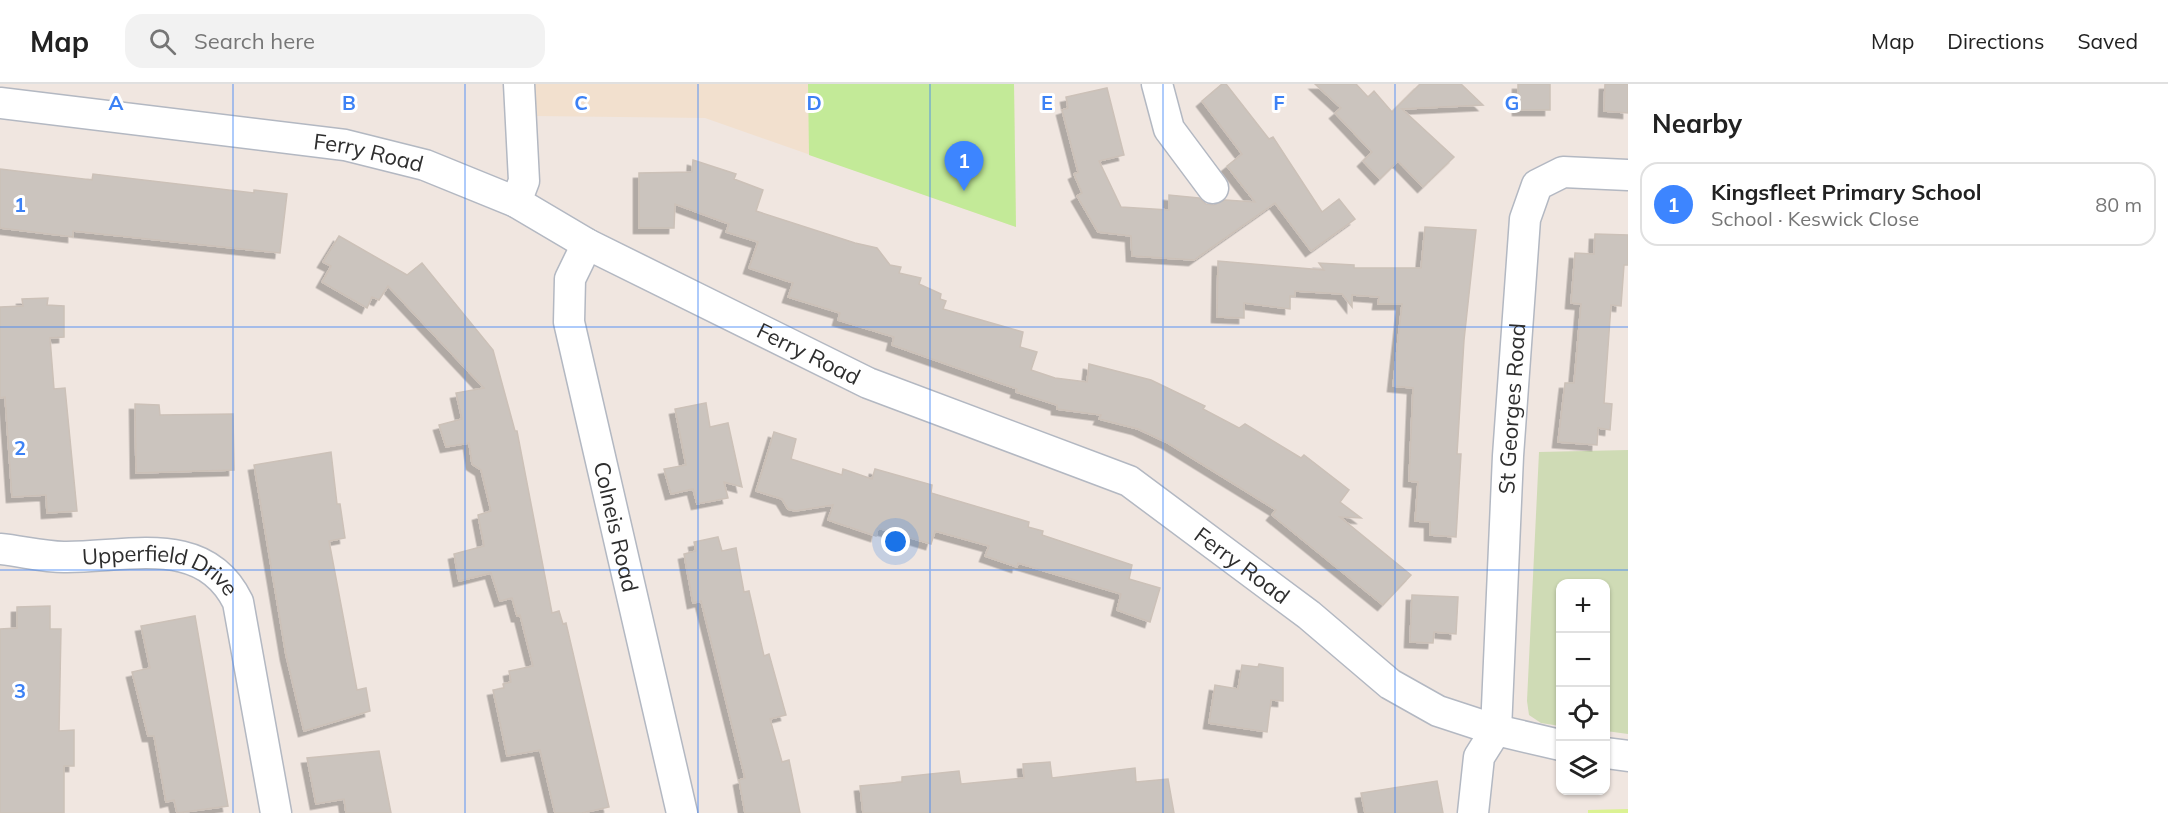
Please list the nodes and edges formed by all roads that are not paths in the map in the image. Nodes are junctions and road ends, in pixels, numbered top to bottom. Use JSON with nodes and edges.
{"nodes":[{"id":1,"x":519,"y":84,"type":"edge"},
{"id":2,"x":1157,"y":84,"type":"edge"},
{"id":3,"x":0,"y":103,"type":"edge"},
{"id":4,"x":1628,"y":175,"type":"edge"},
{"id":5,"x":1213,"y":188,"type":"dead end"},
{"id":6,"x":516,"y":202,"type":"junction"},
{"id":7,"x":587,"y":244,"type":"junction"},
{"id":8,"x":0,"y":549,"type":"edge"},
{"id":9,"x":1496,"y":730,"type":"junction"},
{"id":10,"x":1556,"y":745,"type":"edge"},
{"id":11,"x":1610,"y":754,"type":"edge"},
{"id":12,"x":1628,"y":756,"type":"edge"},
{"id":13,"x":276,"y":813,"type":"edge"},
{"id":14,"x":682,"y":813,"type":"edge"},
{"id":15,"x":1473,"y":813,"type":"edge"}],
"edges":[{"from":1,"to":6,"type":"street"},
{"from":2,"to":5,"type":"street"},
{"from":3,"to":6,"type":"street","name":"Ferry Road"},
{"from":4,"to":9,"type":"street","name":"St Georges Road"},
{"from":6,"to":7,"type":"street","name":"Ferry Road"},
{"from":7,"to":9,"type":"street","name":"Ferry Road"},
{"from":7,"to":14,"type":"street","name":"Colneis Road"},
{"from":8,"to":13,"type":"street","name":"Upperfield Drive"},
{"from":9,"to":10,"type":"street","name":"Ferry Road"},
{"from":9,"to":15,"type":"street"},
{"from":11,"to":12,"type":"street"}]}
